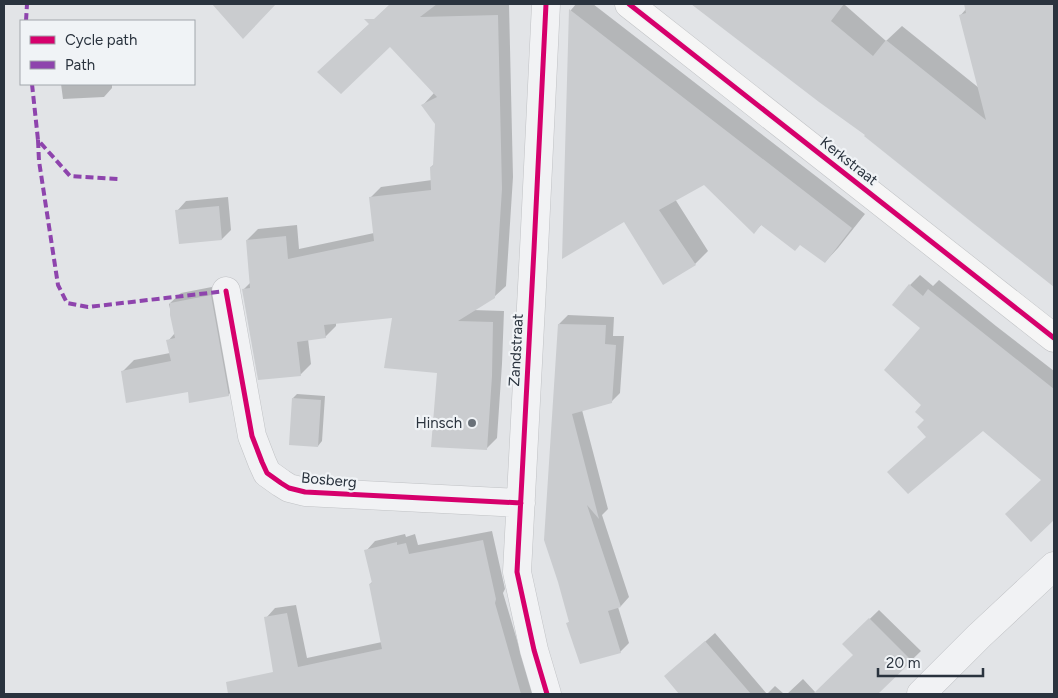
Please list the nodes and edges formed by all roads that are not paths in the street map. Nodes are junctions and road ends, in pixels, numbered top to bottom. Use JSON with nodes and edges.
{"nodes":[{"id":1,"x":546,"y":4,"type":"edge"},
{"id":2,"x":629,"y":4,"type":"edge"},
{"id":3,"x":226,"y":291,"type":"dead end"},
{"id":4,"x":1054,"y":338,"type":"edge"},
{"id":5,"x":521,"y":503,"type":"junction"},
{"id":6,"x":1054,"y":566,"type":"edge"},
{"id":7,"x":546,"y":694,"type":"edge"},
{"id":8,"x":921,"y":694,"type":"edge"}],
"edges":[{"from":1,"to":5,"type":"street","name":"Zandstraat"},
{"from":2,"to":4,"type":"main road","name":"Kerkstraat"},
{"from":3,"to":5,"type":"street","name":"Bosberg"},
{"from":5,"to":7,"type":"street","name":"Zandstraat"},
{"from":6,"to":8,"type":"street"}]}
